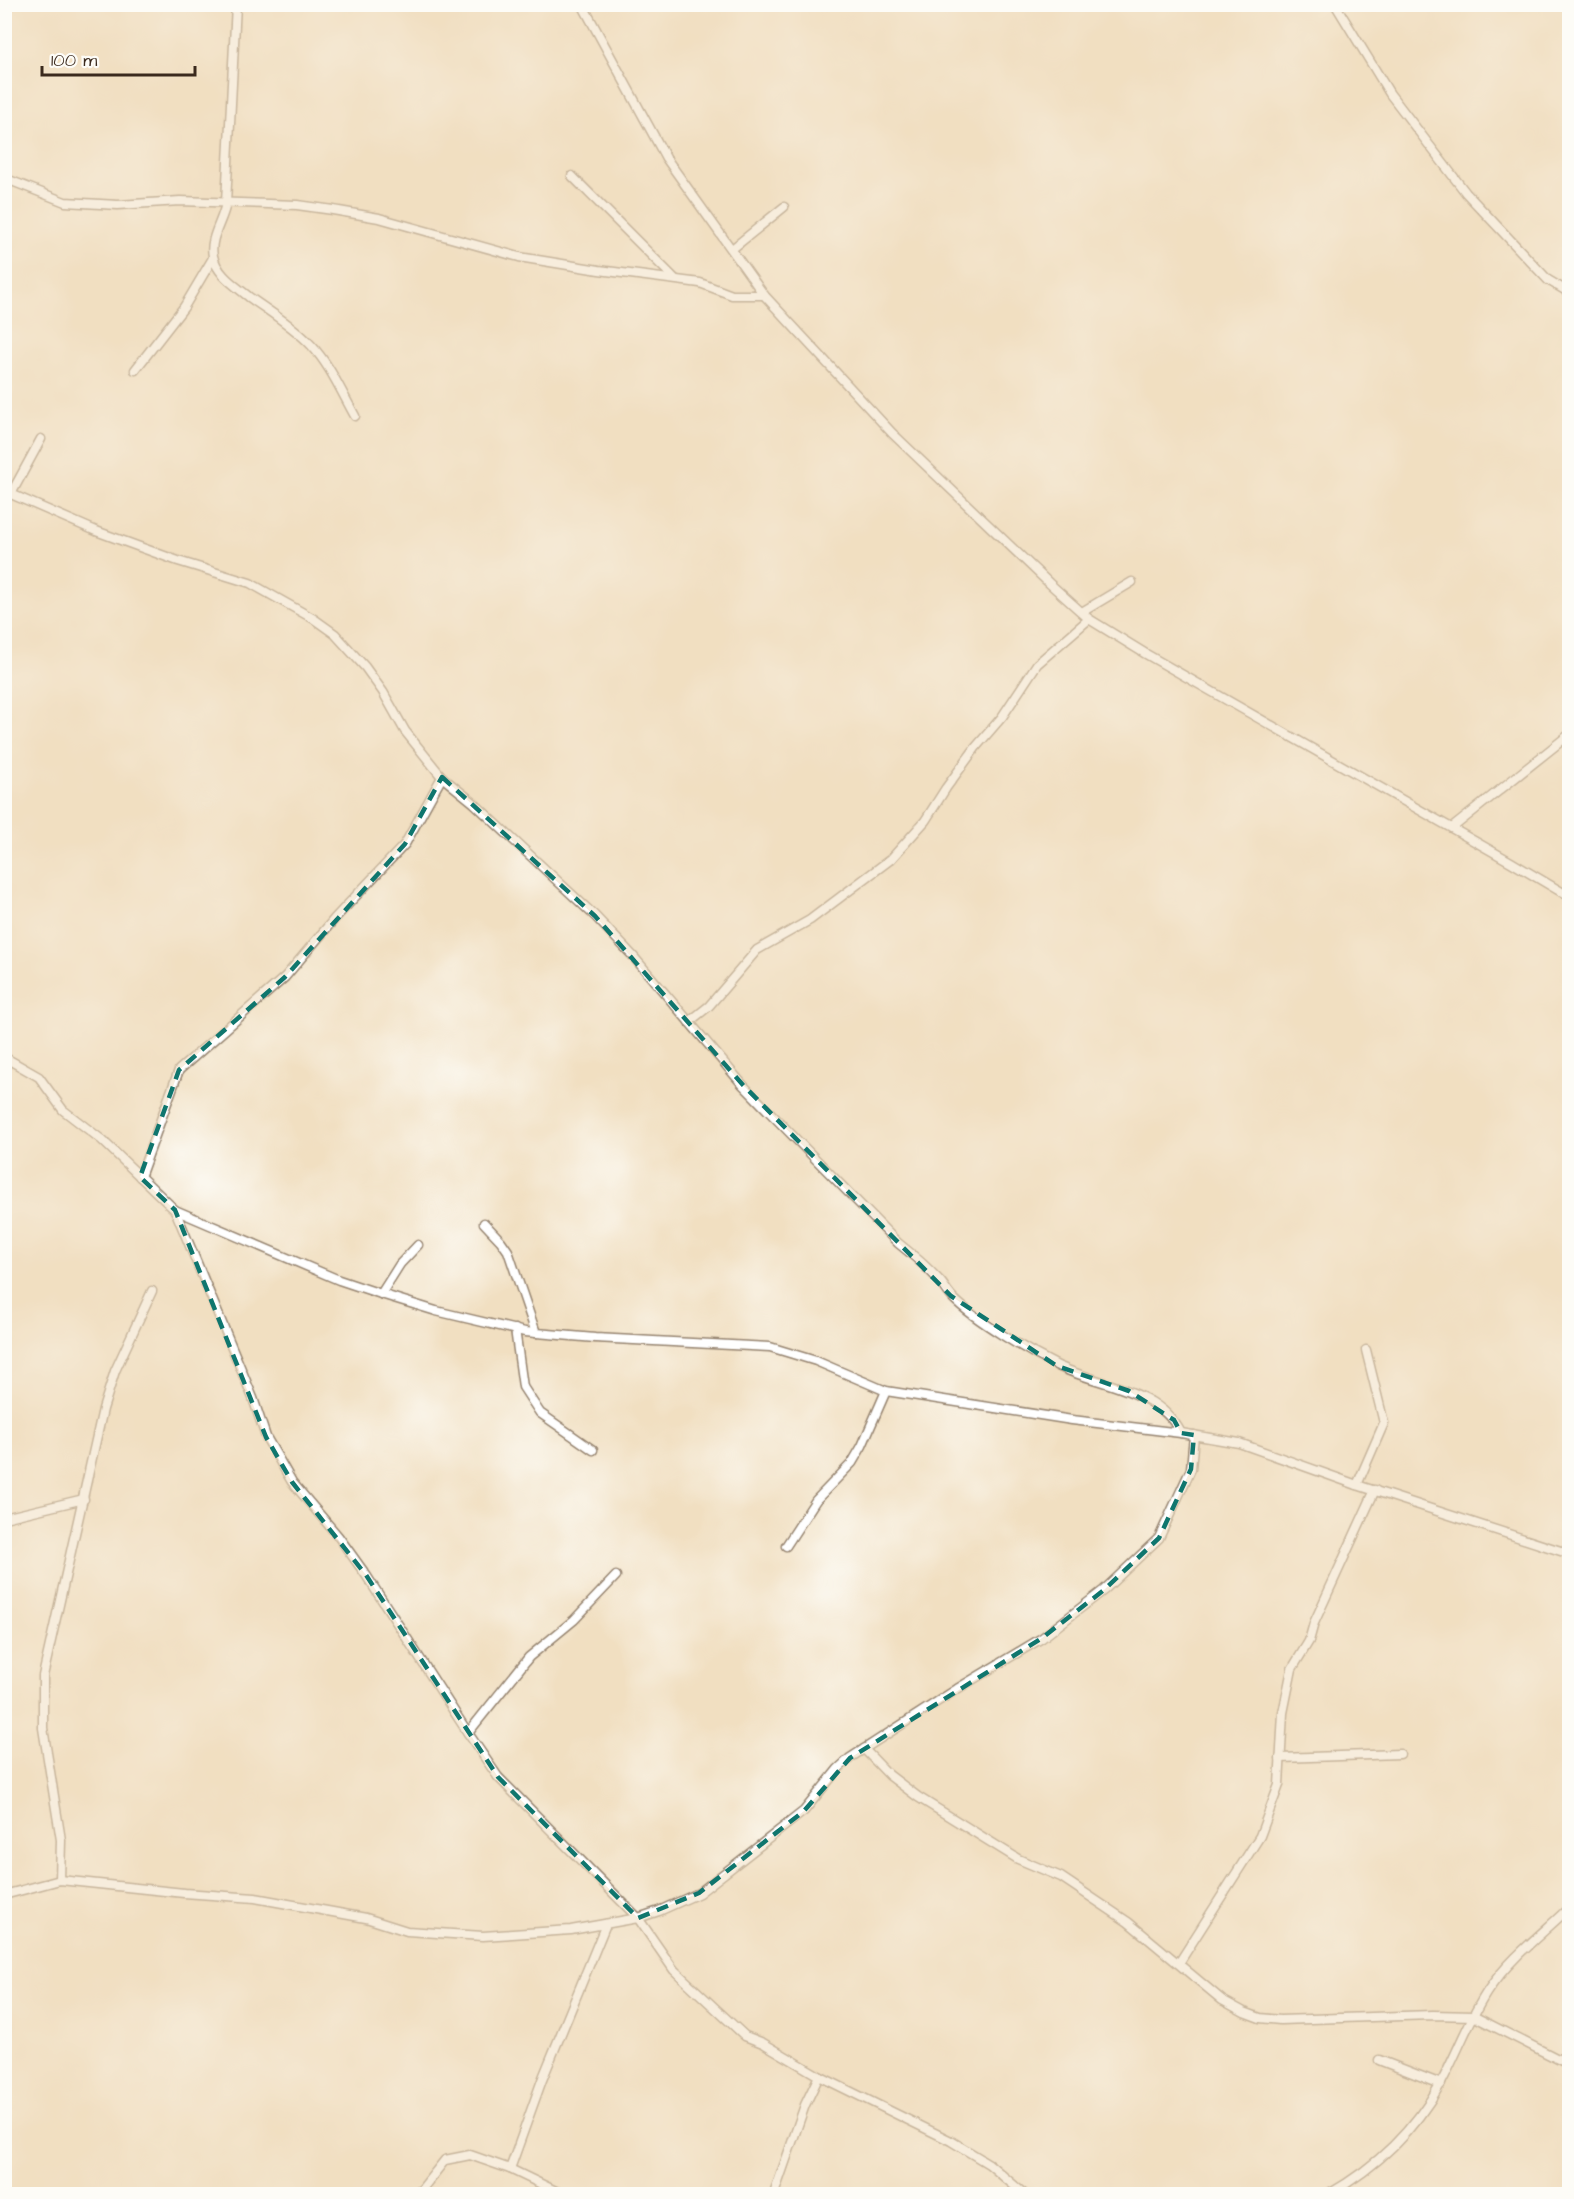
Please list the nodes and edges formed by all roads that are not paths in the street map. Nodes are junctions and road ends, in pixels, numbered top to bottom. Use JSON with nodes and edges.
{"nodes":[{"id":1,"x":236,"y":4,"type":"edge"},
{"id":2,"x":582,"y":4,"type":"edge"},
{"id":3,"x":1335,"y":4,"type":"edge"},
{"id":4,"x":572,"y":176,"type":"dead end"},
{"id":5,"x":4,"y":178,"type":"edge"},
{"id":6,"x":226,"y":203,"type":"junction"},
{"id":7,"x":784,"y":207,"type":"dead end"},
{"id":8,"x":732,"y":249,"type":"junction"},
{"id":9,"x":213,"y":258,"type":"junction"},
{"id":10,"x":675,"y":280,"type":"junction"},
{"id":11,"x":1569,"y":293,"type":"edge"},
{"id":12,"x":764,"y":295,"type":"junction"},
{"id":13,"x":135,"y":370,"type":"dead end"},
{"id":14,"x":355,"y":416,"type":"dead end"},
{"id":15,"x":41,"y":439,"type":"dead end"},
{"id":16,"x":8,"y":493,"type":"edge"},
{"id":17,"x":1132,"y":582,"type":"dead end"},
{"id":18,"x":1082,"y":612,"type":"junction"},
{"id":19,"x":1089,"y":619,"type":"junction"},
{"id":20,"x":1569,"y":734,"type":"edge"},
{"id":21,"x":442,"y":777,"type":"junction"},
{"id":22,"x":1452,"y":828,"type":"junction"},
{"id":23,"x":1569,"y":897,"type":"edge"},
{"id":24,"x":689,"y":1022,"type":"junction"},
{"id":25,"x":4,"y":1057,"type":"edge"},
{"id":26,"x":140,"y":1177,"type":"junction"},
{"id":27,"x":176,"y":1210,"type":"junction"},
{"id":28,"x":484,"y":1223,"type":"dead end"},
{"id":29,"x":418,"y":1245,"type":"dead end"},
{"id":30,"x":152,"y":1291,"type":"dead end"},
{"id":31,"x":381,"y":1294,"type":"junction"},
{"id":32,"x":515,"y":1329,"type":"junction"},
{"id":33,"x":536,"y":1333,"type":"junction"},
{"id":34,"x":1366,"y":1350,"type":"dead end"},
{"id":35,"x":886,"y":1391,"type":"junction"},
{"id":36,"x":1181,"y":1433,"type":"junction"},
{"id":37,"x":1194,"y":1436,"type":"junction"},
{"id":38,"x":593,"y":1450,"type":"dead end"},
{"id":39,"x":1357,"y":1485,"type":"junction"},
{"id":40,"x":1375,"y":1491,"type":"junction"},
{"id":41,"x":84,"y":1499,"type":"junction"},
{"id":42,"x":4,"y":1518,"type":"edge"},
{"id":43,"x":786,"y":1546,"type":"dead end"},
{"id":44,"x":1569,"y":1554,"type":"edge"},
{"id":45,"x":616,"y":1576,"type":"dead end"},
{"id":46,"x":468,"y":1733,"type":"junction"},
{"id":47,"x":864,"y":1749,"type":"junction"},
{"id":48,"x":1400,"y":1754,"type":"dead end"},
{"id":49,"x":1280,"y":1758,"type":"junction"},
{"id":50,"x":60,"y":1880,"type":"junction"},
{"id":51,"x":4,"y":1894,"type":"edge"},
{"id":52,"x":1569,"y":1907,"type":"edge"},
{"id":53,"x":638,"y":1918,"type":"junction"},
{"id":54,"x":606,"y":1924,"type":"junction"},
{"id":55,"x":1179,"y":1963,"type":"junction"},
{"id":56,"x":1473,"y":2016,"type":"junction"},
{"id":57,"x":1379,"y":2060,"type":"dead end"},
{"id":58,"x":1569,"y":2065,"type":"edge"},
{"id":59,"x":819,"y":2076,"type":"junction"},
{"id":60,"x":1441,"y":2084,"type":"junction"},
{"id":61,"x":510,"y":2169,"type":"junction"},
{"id":62,"x":415,"y":2194,"type":"edge"},
{"id":63,"x":562,"y":2194,"type":"edge"},
{"id":64,"x":774,"y":2194,"type":"edge"},
{"id":65,"x":1024,"y":2194,"type":"edge"},
{"id":66,"x":1329,"y":2194,"type":"edge"}],
"edges":[{"from":1,"to":6,"type":"street"},
{"from":2,"to":8,"type":"street"},
{"from":3,"to":11,"type":"street"},
{"from":4,"to":10,"type":"street"},
{"from":5,"to":6,"type":"street"},
{"from":6,"to":9,"type":"street"},
{"from":6,"to":10,"type":"street"},
{"from":7,"to":8,"type":"street"},
{"from":8,"to":12,"type":"street"},
{"from":9,"to":13,"type":"street"},
{"from":9,"to":14,"type":"street"},
{"from":10,"to":12,"type":"street"},
{"from":12,"to":18,"type":"street"},
{"from":15,"to":16,"type":"street"},
{"from":16,"to":21,"type":"street"},
{"from":17,"to":18,"type":"street"},
{"from":18,"to":19,"type":"street"},
{"from":19,"to":22,"type":"street"},
{"from":19,"to":24,"type":"street"},
{"from":20,"to":22,"type":"street"},
{"from":21,"to":24,"type":"street"},
{"from":21,"to":26,"type":"street"},
{"from":22,"to":23,"type":"street"},
{"from":24,"to":36,"type":"street"},
{"from":25,"to":26,"type":"street"},
{"from":26,"to":27,"type":"street"},
{"from":27,"to":31,"type":"street"},
{"from":27,"to":46,"type":"street"},
{"from":28,"to":33,"type":"street"},
{"from":29,"to":31,"type":"street"},
{"from":30,"to":41,"type":"street"},
{"from":31,"to":32,"type":"street"},
{"from":32,"to":33,"type":"street"},
{"from":32,"to":38,"type":"street"},
{"from":33,"to":35,"type":"street"},
{"from":34,"to":39,"type":"street"},
{"from":35,"to":36,"type":"street"},
{"from":35,"to":43,"type":"street"},
{"from":36,"to":37,"type":"street"},
{"from":37,"to":39,"type":"street"},
{"from":37,"to":47,"type":"street"},
{"from":39,"to":40,"type":"street"},
{"from":40,"to":44,"type":"street"},
{"from":40,"to":49,"type":"street"},
{"from":41,"to":42,"type":"street"},
{"from":41,"to":50,"type":"street"},
{"from":45,"to":46,"type":"street"},
{"from":46,"to":53,"type":"street"},
{"from":47,"to":53,"type":"street"},
{"from":47,"to":55,"type":"street"},
{"from":48,"to":49,"type":"street"},
{"from":49,"to":55,"type":"street"},
{"from":50,"to":51,"type":"street"},
{"from":50,"to":54,"type":"street"},
{"from":52,"to":56,"type":"street"},
{"from":53,"to":54,"type":"street"},
{"from":53,"to":59,"type":"street"},
{"from":54,"to":61,"type":"street"},
{"from":55,"to":56,"type":"street"},
{"from":56,"to":58,"type":"street"},
{"from":56,"to":60,"type":"street"},
{"from":57,"to":60,"type":"street"},
{"from":59,"to":64,"type":"street"},
{"from":59,"to":65,"type":"street"},
{"from":60,"to":66,"type":"street"},
{"from":61,"to":62,"type":"street"},
{"from":61,"to":63,"type":"street"}]}
